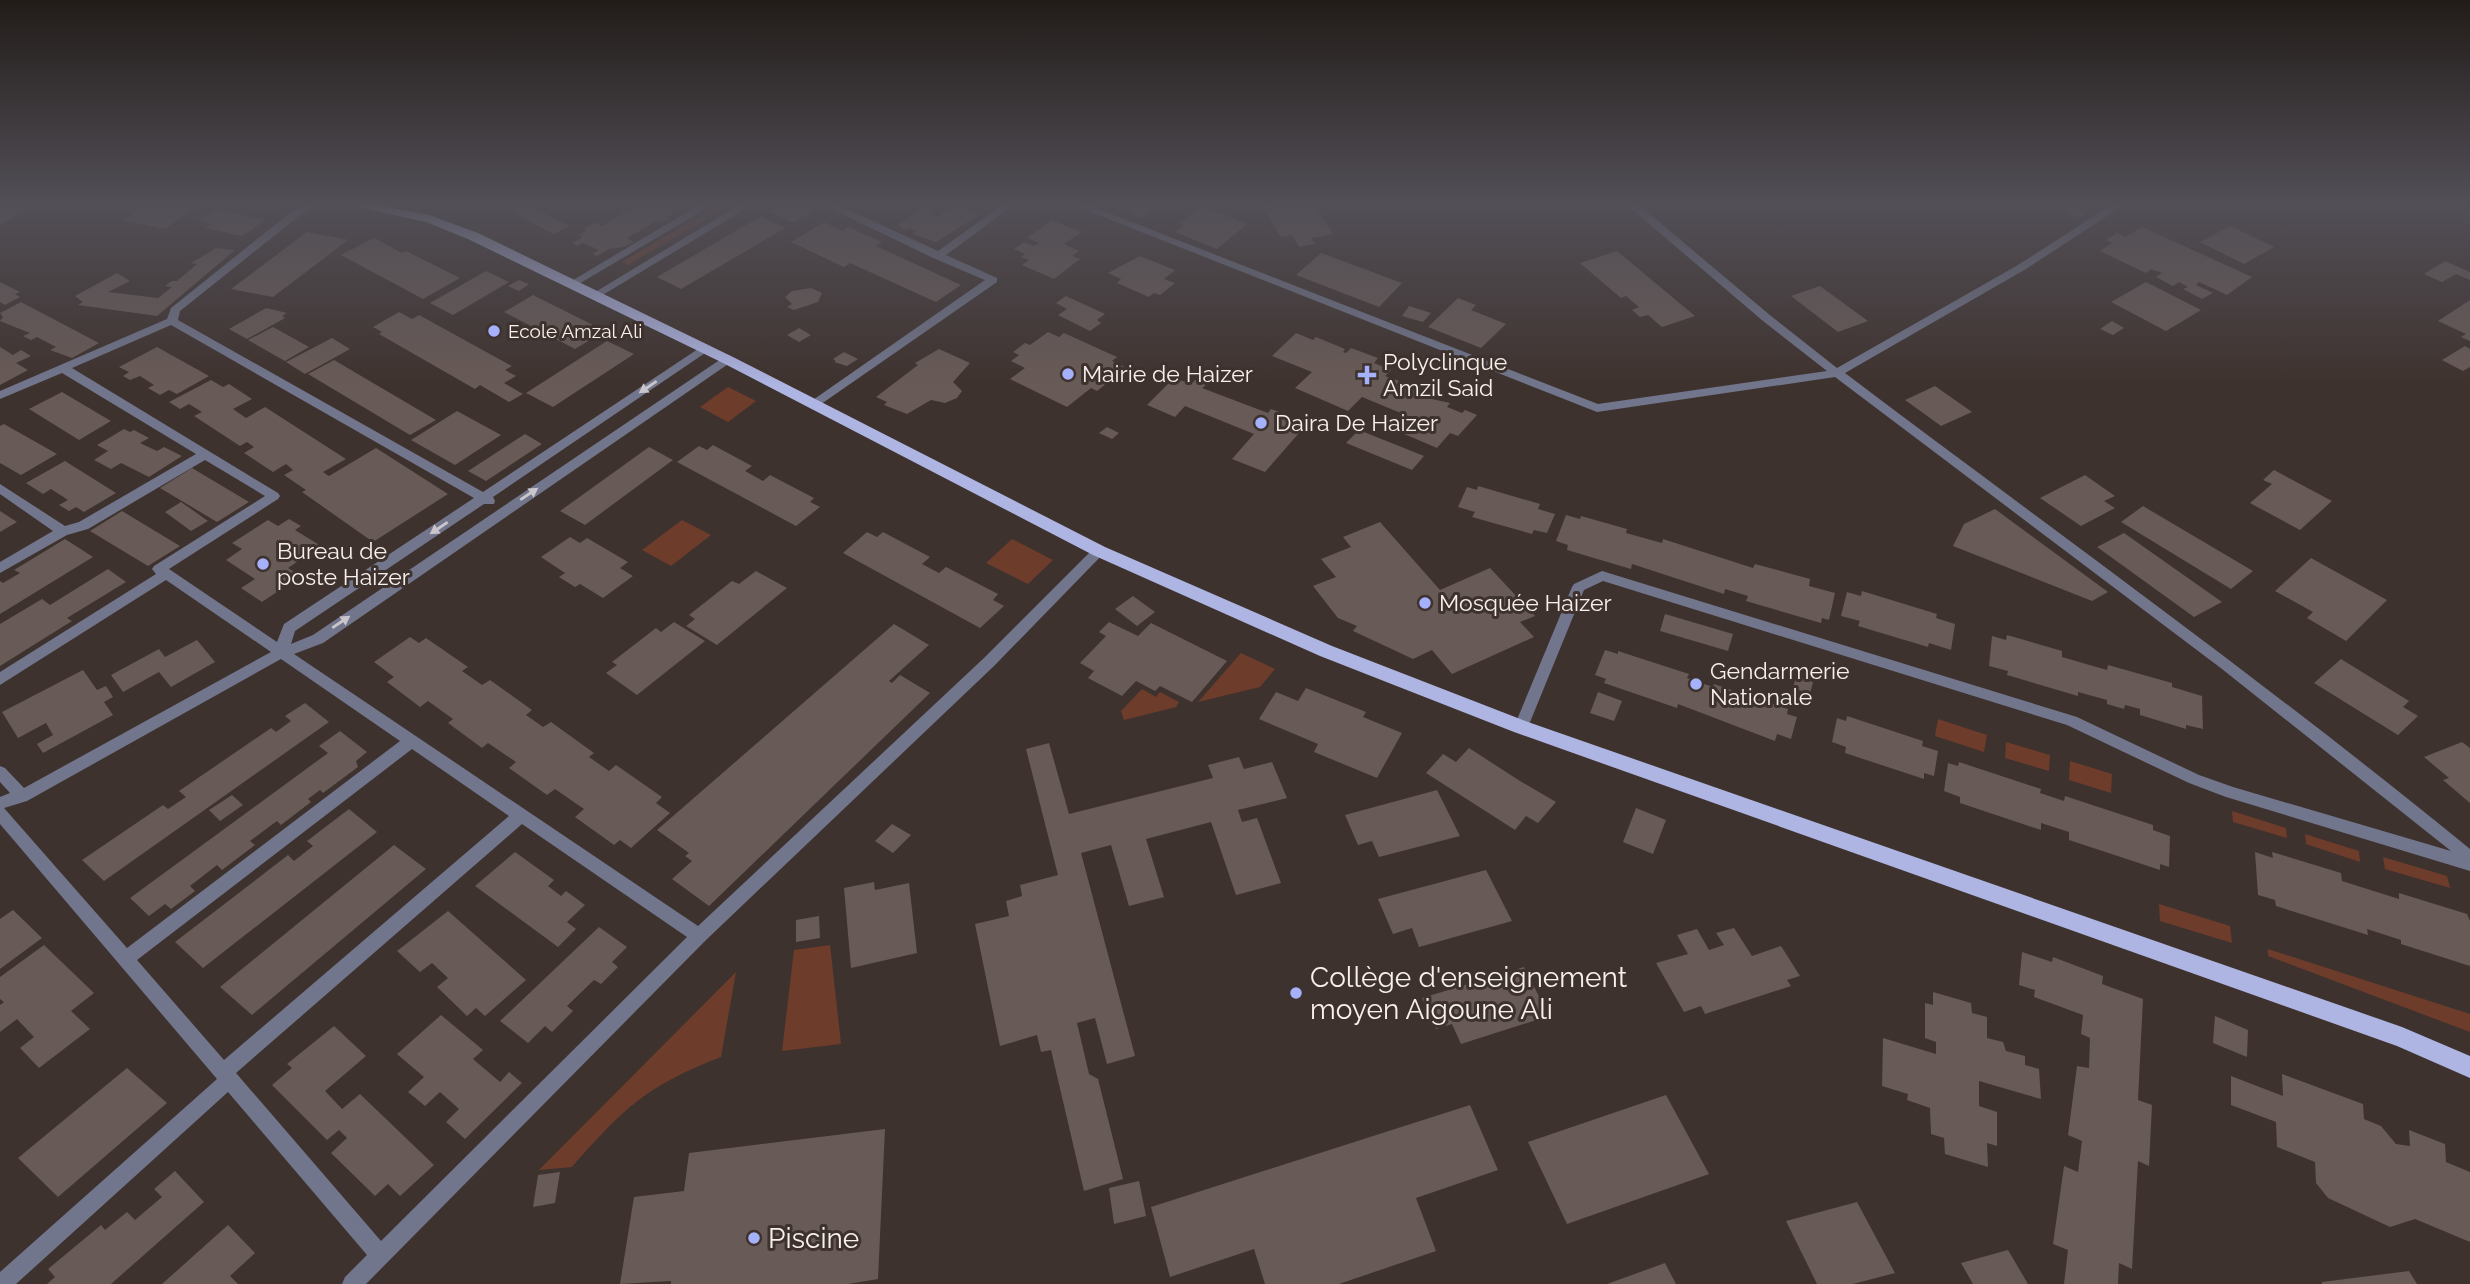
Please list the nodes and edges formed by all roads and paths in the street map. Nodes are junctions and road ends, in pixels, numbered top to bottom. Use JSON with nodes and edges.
{"nodes":[{"id":1,"x":231,"y":265,"type":"edge"},
{"id":2,"x":534,"y":265,"type":"edge"},
{"id":3,"x":604,"y":265,"type":"edge"},
{"id":4,"x":646,"y":265,"type":"edge"},
{"id":5,"x":958,"y":265,"type":"edge"},
{"id":6,"x":1231,"y":265,"type":"edge"},
{"id":7,"x":1705,"y":265,"type":"edge"},
{"id":8,"x":2025,"y":265,"type":"edge"},
{"id":9,"x":573,"y":283,"type":"junction"},
{"id":10,"x":597,"y":294,"type":"junction"},
{"id":11,"x":172,"y":321,"type":"junction"},
{"id":12,"x":705,"y":349,"type":"junction"},
{"id":13,"x":728,"y":360,"type":"junction"},
{"id":14,"x":63,"y":368,"type":"junction"},
{"id":15,"x":1837,"y":373,"type":"junction"},
{"id":16,"x":0,"y":394,"type":"edge"},
{"id":17,"x":814,"y":405,"type":"junction"},
{"id":18,"x":205,"y":454,"type":"junction"},
{"id":19,"x":0,"y":488,"type":"edge"},
{"id":20,"x":484,"y":498,"type":"junction"},
{"id":21,"x":505,"y":510,"type":"junction"},
{"id":22,"x":62,"y":531,"type":"junction"},
{"id":23,"x":1099,"y":551,"type":"junction"},
{"id":24,"x":0,"y":568,"type":"edge"},
{"id":25,"x":166,"y":575,"type":"junction"},
{"id":26,"x":281,"y":653,"type":"junction"},
{"id":27,"x":0,"y":679,"type":"edge"},
{"id":28,"x":1521,"y":727,"type":"junction"},
{"id":29,"x":411,"y":741,"type":"junction"},
{"id":30,"x":0,"y":772,"type":"edge"},
{"id":31,"x":23,"y":796,"type":"junction"},
{"id":32,"x":0,"y":803,"type":"edge"},
{"id":33,"x":0,"y":813,"type":"edge"},
{"id":34,"x":521,"y":815,"type":"junction"},
{"id":35,"x":2470,"y":858,"type":"edge"},
{"id":36,"x":2470,"y":864,"type":"edge"},
{"id":37,"x":699,"y":936,"type":"junction"},
{"id":38,"x":126,"y":959,"type":"junction"},
{"id":39,"x":2470,"y":1067,"type":"edge"},
{"id":40,"x":227,"y":1075,"type":"junction"},
{"id":41,"x":380,"y":1255,"type":"junction"},
{"id":42,"x":1,"y":1284,"type":"edge"},
{"id":43,"x":352,"y":1284,"type":"edge"}],
"edges":[{"from":1,"to":11,"type":"street"},
{"from":2,"to":9,"type":"main road"},
{"from":3,"to":9,"type":"street"},
{"from":4,"to":10,"type":"street"},
{"from":5,"to":17,"type":"street"},
{"from":6,"to":15,"type":"street"},
{"from":7,"to":15,"type":"street"},
{"from":8,"to":15,"type":"street"},
{"from":9,"to":10,"type":"main road"},
{"from":10,"to":12,"type":"main road"},
{"from":11,"to":14,"type":"street"},
{"from":11,"to":20,"type":"street"},
{"from":12,"to":13,"type":"main road"},
{"from":12,"to":20,"type":"street","one_way":true},
{"from":13,"to":17,"type":"main road"},
{"from":21,"to":13,"type":"street","one_way":true},
{"from":14,"to":16,"type":"street"},
{"from":14,"to":18,"type":"street"},
{"from":15,"to":35,"type":"street"},
{"from":17,"to":23,"type":"main road"},
{"from":18,"to":22,"type":"street"},
{"from":18,"to":25,"type":"street"},
{"from":19,"to":22,"type":"street"},
{"from":20,"to":21,"type":"street"},
{"from":20,"to":26,"type":"street","one_way":true},
{"from":26,"to":21,"type":"street","one_way":true},
{"from":22,"to":24,"type":"street"},
{"from":23,"to":28,"type":"main road"},
{"from":23,"to":37,"type":"street"},
{"from":25,"to":26,"type":"street"},
{"from":25,"to":27,"type":"street"},
{"from":26,"to":29,"type":"street"},
{"from":26,"to":31,"type":"street"},
{"from":28,"to":36,"type":"street"},
{"from":28,"to":39,"type":"main road"},
{"from":29,"to":34,"type":"street"},
{"from":29,"to":38,"type":"street"},
{"from":30,"to":31,"type":"street"},
{"from":31,"to":32,"type":"street"},
{"from":33,"to":38,"type":"street"},
{"from":34,"to":37,"type":"street"},
{"from":34,"to":40,"type":"street"},
{"from":37,"to":41,"type":"street"},
{"from":38,"to":40,"type":"street"},
{"from":40,"to":41,"type":"street"},
{"from":40,"to":42,"type":"street"},
{"from":41,"to":43,"type":"street"}]}
